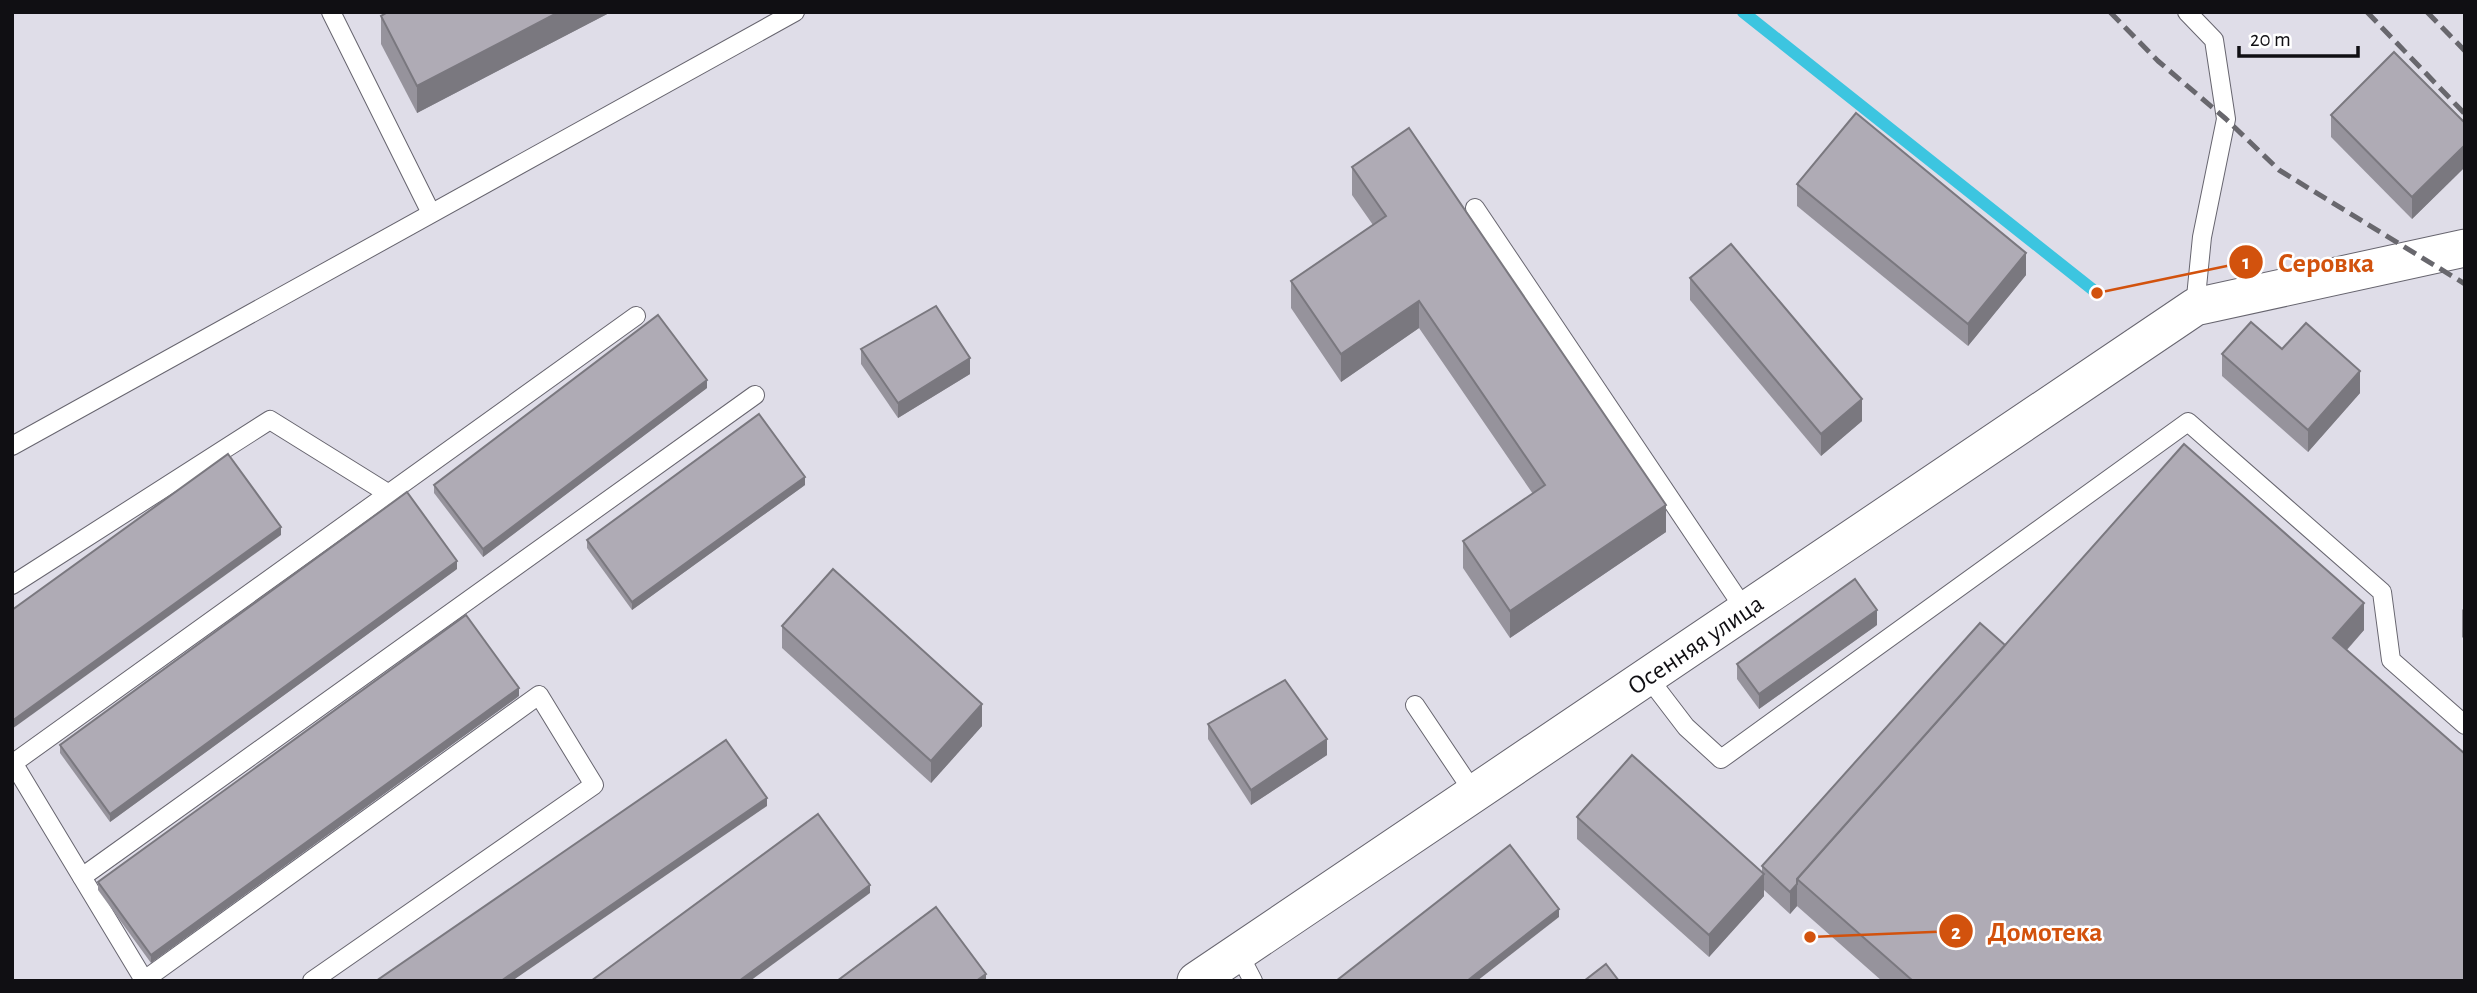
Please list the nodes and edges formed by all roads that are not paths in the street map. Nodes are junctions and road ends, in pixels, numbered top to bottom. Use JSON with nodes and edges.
{"nodes":[{"id":1,"x":331,"y":12,"type":"edge"},
{"id":2,"x":795,"y":12,"type":"edge"},
{"id":3,"x":2187,"y":12,"type":"edge"},
{"id":4,"x":1475,"y":208,"type":"dead end"},
{"id":5,"x":431,"y":213,"type":"junction"},
{"id":6,"x":2465,"y":248,"type":"edge"},
{"id":7,"x":2194,"y":307,"type":"junction"},
{"id":8,"x":636,"y":316,"type":"dead end"},
{"id":9,"x":755,"y":395,"type":"dead end"},
{"id":10,"x":12,"y":446,"type":"edge"},
{"id":11,"x":389,"y":494,"type":"junction"},
{"id":12,"x":12,"y":584,"type":"edge"},
{"id":13,"x":1745,"y":610,"type":"junction"},
{"id":14,"x":1647,"y":676,"type":"junction"},
{"id":15,"x":1415,"y":705,"type":"dead end"},
{"id":16,"x":2465,"y":725,"type":"edge"},
{"id":17,"x":13,"y":763,"type":"edge"},
{"id":18,"x":1475,"y":793,"type":"junction"},
{"id":19,"x":82,"y":877,"type":"junction"},
{"id":20,"x":1246,"y":966,"type":"edge"},
{"id":21,"x":143,"y":980,"type":"edge"},
{"id":22,"x":313,"y":981,"type":"edge"},
{"id":23,"x":1196,"y":981,"type":"edge"}],
"edges":[{"from":1,"to":5,"type":"lane"},
{"from":2,"to":5,"type":"lane"},
{"from":3,"to":7,"type":"lane"},
{"from":4,"to":13,"type":"lane"},
{"from":5,"to":10,"type":"lane"},
{"from":6,"to":7,"type":"street"},
{"from":7,"to":13,"type":"street","name":"Осенняя улица"},
{"from":8,"to":11,"type":"lane"},
{"from":9,"to":19,"type":"lane"},
{"from":11,"to":12,"type":"lane"},
{"from":11,"to":17,"type":"lane"},
{"from":13,"to":14,"type":"street","name":"Осенняя улица"},
{"from":14,"to":16,"type":"lane"},
{"from":14,"to":18,"type":"street","name":"Осенняя улица"},
{"from":15,"to":18,"type":"lane"},
{"from":17,"to":19,"type":"lane"},
{"from":18,"to":20,"type":"street","name":"Осенняя улица"},
{"from":19,"to":21,"type":"lane"},
{"from":20,"to":23,"type":"street","name":"Осенняя улица"},
{"from":21,"to":22,"type":"lane"}]}
